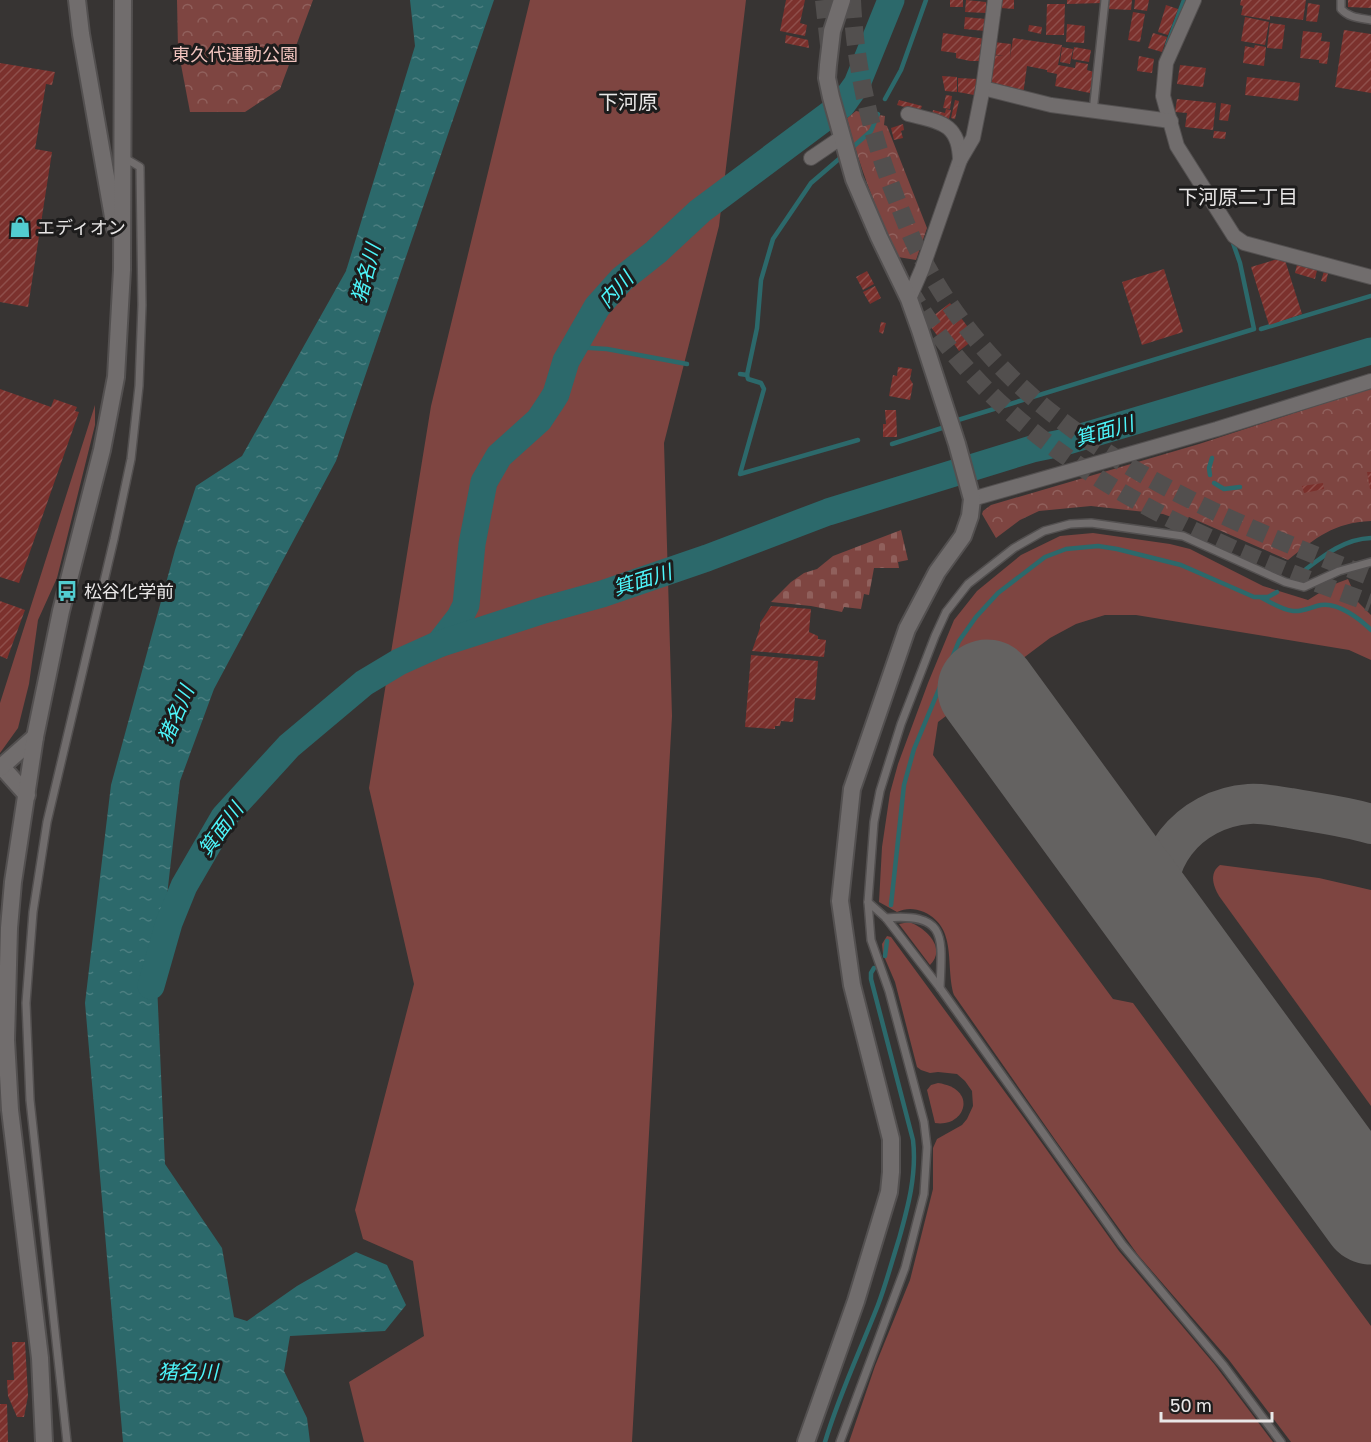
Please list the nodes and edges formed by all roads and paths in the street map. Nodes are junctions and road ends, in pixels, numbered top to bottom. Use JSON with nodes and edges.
{"nodes":[{"id":1,"x":77,"y":0,"type":"edge"},
{"id":2,"x":123,"y":0,"type":"edge"},
{"id":3,"x":842,"y":0,"type":"edge"},
{"id":4,"x":995,"y":0,"type":"edge"},
{"id":5,"x":1106,"y":0,"type":"edge"},
{"id":6,"x":1194,"y":0,"type":"edge"},
{"id":7,"x":1341,"y":0,"type":"edge"},
{"id":8,"x":1371,"y":20,"type":"edge"},
{"id":9,"x":983,"y":88,"type":"junction"},
{"id":10,"x":1093,"y":112,"type":"junction"},
{"id":11,"x":908,"y":114,"type":"dead end"},
{"id":12,"x":1171,"y":121,"type":"junction"},
{"id":13,"x":841,"y":133,"type":"junction"},
{"id":14,"x":123,"y":157,"type":"junction"},
{"id":15,"x":811,"y":158,"type":"dead end"},
{"id":16,"x":960,"y":160,"type":"junction"},
{"id":17,"x":122,"y":270,"type":"junction"},
{"id":18,"x":1371,"y":277,"type":"edge"},
{"id":19,"x":909,"y":299,"type":"junction"},
{"id":20,"x":1371,"y":381,"type":"edge"},
{"id":21,"x":972,"y":496,"type":"junction"},
{"id":22,"x":1371,"y":562,"type":"edge"},
{"id":23,"x":35,"y":737,"type":"junction"},
{"id":24,"x":1,"y":767,"type":"edge"},
{"id":25,"x":27,"y":795,"type":"junction"},
{"id":26,"x":868,"y":902,"type":"junction"},
{"id":27,"x":886,"y":918,"type":"junction"},
{"id":28,"x":940,"y":988,"type":"junction"},
{"id":29,"x":44,"y":1442,"type":"edge"},
{"id":30,"x":67,"y":1442,"type":"edge"},
{"id":31,"x":806,"y":1442,"type":"edge"},
{"id":32,"x":840,"y":1442,"type":"edge"},
{"id":33,"x":1281,"y":1442,"type":"edge"}],
"edges":[{"from":1,"to":17,"type":"street"},
{"from":2,"to":14,"type":"street"},
{"from":3,"to":13,"type":"street"},
{"from":4,"to":9,"type":"street"},
{"from":5,"to":10,"type":"lane"},
{"from":6,"to":12,"type":"street"},
{"from":7,"to":8,"type":"lane"},
{"from":9,"to":10,"type":"street"},
{"from":9,"to":16,"type":"street"},
{"from":10,"to":12,"type":"street"},
{"from":11,"to":16,"type":"street"},
{"from":12,"to":18,"type":"street"},
{"from":13,"to":15,"type":"street"},
{"from":13,"to":19,"type":"street"},
{"from":14,"to":17,"type":"street"},
{"from":14,"to":30,"type":"lane"},
{"from":16,"to":19,"type":"street"},
{"from":17,"to":23,"type":"street"},
{"from":19,"to":21,"type":"street"},
{"from":20,"to":21,"type":"street"},
{"from":21,"to":31,"type":"street"},
{"from":22,"to":26,"type":"lane"},
{"from":23,"to":24,"type":"street"},
{"from":23,"to":25,"type":"street"},
{"from":24,"to":25,"type":"street"},
{"from":25,"to":29,"type":"street"},
{"from":26,"to":27,"type":"lane"},
{"from":26,"to":32,"type":"lane"},
{"from":27,"to":28,"type":"lane"},
{"from":27,"to":28,"type":"lane"},
{"from":28,"to":33,"type":"lane"}]}
